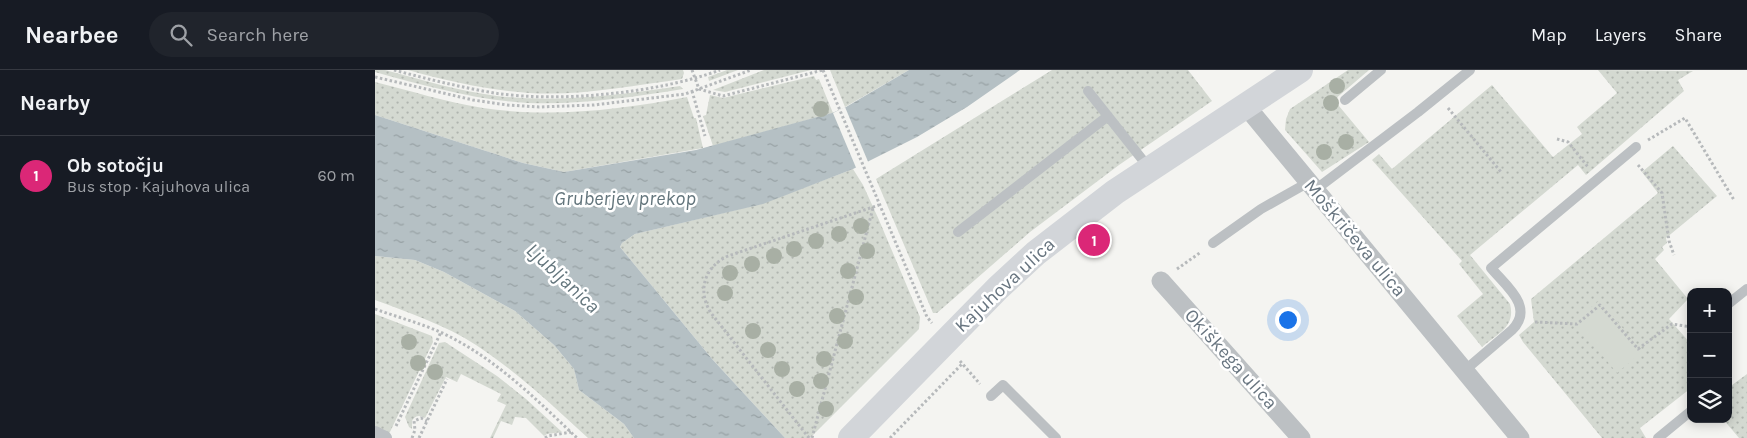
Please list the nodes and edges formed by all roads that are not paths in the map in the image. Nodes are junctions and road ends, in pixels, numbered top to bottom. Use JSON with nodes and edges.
{"nodes":[{"id":1,"x":1300,"y":70,"type":"edge"},
{"id":2,"x":1381,"y":70,"type":"edge"},
{"id":3,"x":1469,"y":70,"type":"edge"},
{"id":4,"x":1088,"y":91,"type":"dead end"},
{"id":5,"x":1345,"y":100,"type":"dead end"},
{"id":6,"x":1246,"y":106,"type":"junction"},
{"id":7,"x":1108,"y":116,"type":"junction"},
{"id":8,"x":1632,"y":150,"type":"road end"},
{"id":9,"x":1150,"y":169,"type":"junction"},
{"id":10,"x":1312,"y":186,"type":"junction"},
{"id":11,"x":958,"y":232,"type":"dead end"},
{"id":12,"x":1213,"y":243,"type":"road end"},
{"id":13,"x":1161,"y":280,"type":"road end"},
{"id":14,"x":1747,"y":289,"type":"edge"},
{"id":15,"x":1732,"y":301,"type":"edge"},
{"id":16,"x":1464,"y":371,"type":"junction"},
{"id":17,"x":991,"y":396,"type":"road end"},
{"id":18,"x":1687,"y":414,"type":"edge"},
{"id":19,"x":375,"y":433,"type":"edge"},
{"id":20,"x":390,"y":434,"type":"edge"},
{"id":21,"x":851,"y":438,"type":"edge"},
{"id":22,"x":1056,"y":438,"type":"edge"},
{"id":23,"x":1301,"y":438,"type":"edge"},
{"id":24,"x":1519,"y":438,"type":"edge"},
{"id":25,"x":1658,"y":438,"type":"edge"}],
"edges":[{"from":1,"to":6,"type":"main road","name":"Kajuhova ulica"},
{"from":2,"to":5,"type":"lane"},
{"from":3,"to":10,"type":"lane"},
{"from":4,"to":7,"type":"lane"},
{"from":6,"to":9,"type":"main road","name":"Kajuhova ulica"},
{"from":6,"to":10,"type":"street","name":"Moškričeva ulica"},
{"from":7,"to":9,"type":"lane"},
{"from":7,"to":11,"type":"lane"},
{"from":8,"to":16,"type":"lane"},
{"from":9,"to":21,"type":"main road","name":"Kajuhova ulica"},
{"from":10,"to":12,"type":"lane"},
{"from":10,"to":16,"type":"street","name":"Moškričeva ulica"},
{"from":13,"to":23,"type":"street","name":"Okiškega ulica"},
{"from":14,"to":15,"type":"lane"},
{"from":16,"to":24,"type":"street","name":"Moškričeva ulica"},
{"from":17,"to":22,"type":"lane"},
{"from":18,"to":25,"type":"lane"},
{"from":19,"to":20,"type":"street"}]}
